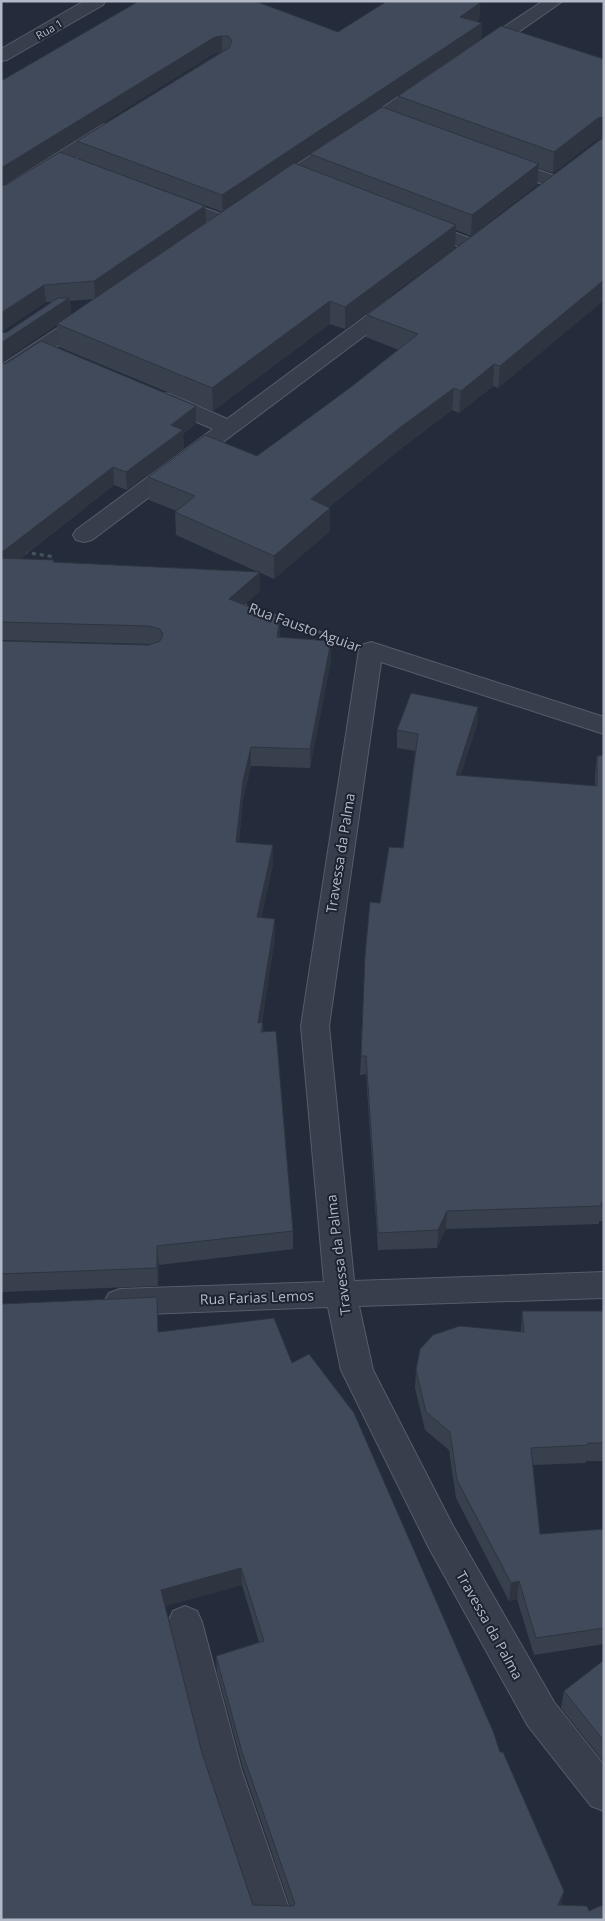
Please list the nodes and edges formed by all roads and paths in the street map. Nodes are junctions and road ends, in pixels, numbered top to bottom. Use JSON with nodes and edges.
{"nodes":[{"id":1,"x":97,"y":1,"type":"edge"},
{"id":2,"x":555,"y":1,"type":"edge"},
{"id":3,"x":1,"y":56,"type":"edge"},
{"id":4,"x":465,"y":60,"type":"edge"},
{"id":5,"x":441,"y":76,"type":"edge"},
{"id":6,"x":379,"y":118,"type":"junction"},
{"id":7,"x":124,"y":120,"type":"edge"},
{"id":8,"x":397,"y":124,"type":"edge"},
{"id":9,"x":489,"y":158,"type":"edge"},
{"id":10,"x":292,"y":176,"type":"junction"},
{"id":11,"x":310,"y":183,"type":"edge"},
{"id":12,"x":554,"y":183,"type":"edge"},
{"id":13,"x":1,"y":196,"type":"edge"},
{"id":14,"x":262,"y":196,"type":"edge"},
{"id":15,"x":158,"y":197,"type":"edge"},
{"id":16,"x":400,"y":218,"type":"edge"},
{"id":17,"x":208,"y":234,"type":"edge"},
{"id":18,"x":472,"y":246,"type":"edge"},
{"id":19,"x":410,"y":293,"type":"edge"},
{"id":20,"x":63,"y":308,"type":"edge"},
{"id":21,"x":1,"y":375,"type":"edge"},
{"id":22,"x":148,"y":393,"type":"edge"},
{"id":23,"x":228,"y":427,"type":"junction"},
{"id":24,"x":84,"y":535,"type":"dead end"},
{"id":25,"x":20,"y":551,"type":"edge"},
{"id":26,"x":59,"y":558,"type":"dead end"},
{"id":27,"x":236,"y":602,"type":"edge"},
{"id":28,"x":371,"y":650,"type":"junction"},
{"id":29,"x":604,"y":726,"type":"edge"},
{"id":30,"x":604,"y":1285,"type":"edge"},
{"id":31,"x":340,"y":1293,"type":"junction"},
{"id":32,"x":91,"y":1304,"type":"edge"},
{"id":33,"x":186,"y":1622,"type":"dead end"},
{"id":34,"x":604,"y":1794,"type":"edge"},
{"id":35,"x":274,"y":1920,"type":"edge"}],
"edges":[{"from":1,"to":3,"type":"street","name":"Rua 1"},
{"from":2,"to":4,"type":"street"},
{"from":5,"to":6,"type":"street"},
{"from":6,"to":8,"type":"street"},
{"from":6,"to":10,"type":"street"},
{"from":7,"to":13,"type":"street"},
{"from":9,"to":12,"type":"street"},
{"from":10,"to":11,"type":"street"},
{"from":10,"to":14,"type":"street"},
{"from":15,"to":17,"type":"street"},
{"from":16,"to":18,"type":"street"},
{"from":19,"to":23,"type":"street"},
{"from":20,"to":21,"type":"street"},
{"from":22,"to":23,"type":"street"},
{"from":23,"to":24,"type":"street"},
{"from":25,"to":26,"type":"path"},
{"from":27,"to":28,"type":"path","name":"Rua Fausto Aguiar"},
{"from":28,"to":29,"type":"street","name":"Rua Fausto Aguiar"},
{"from":28,"to":31,"type":"street","name":"Travessa da Palma"},
{"from":30,"to":31,"type":"street","name":"Rua Farias Lemos"},
{"from":31,"to":32,"type":"street","name":"Rua Farias Lemos"},
{"from":31,"to":34,"type":"street","name":"Travessa da Palma"},
{"from":33,"to":35,"type":"street"}]}
